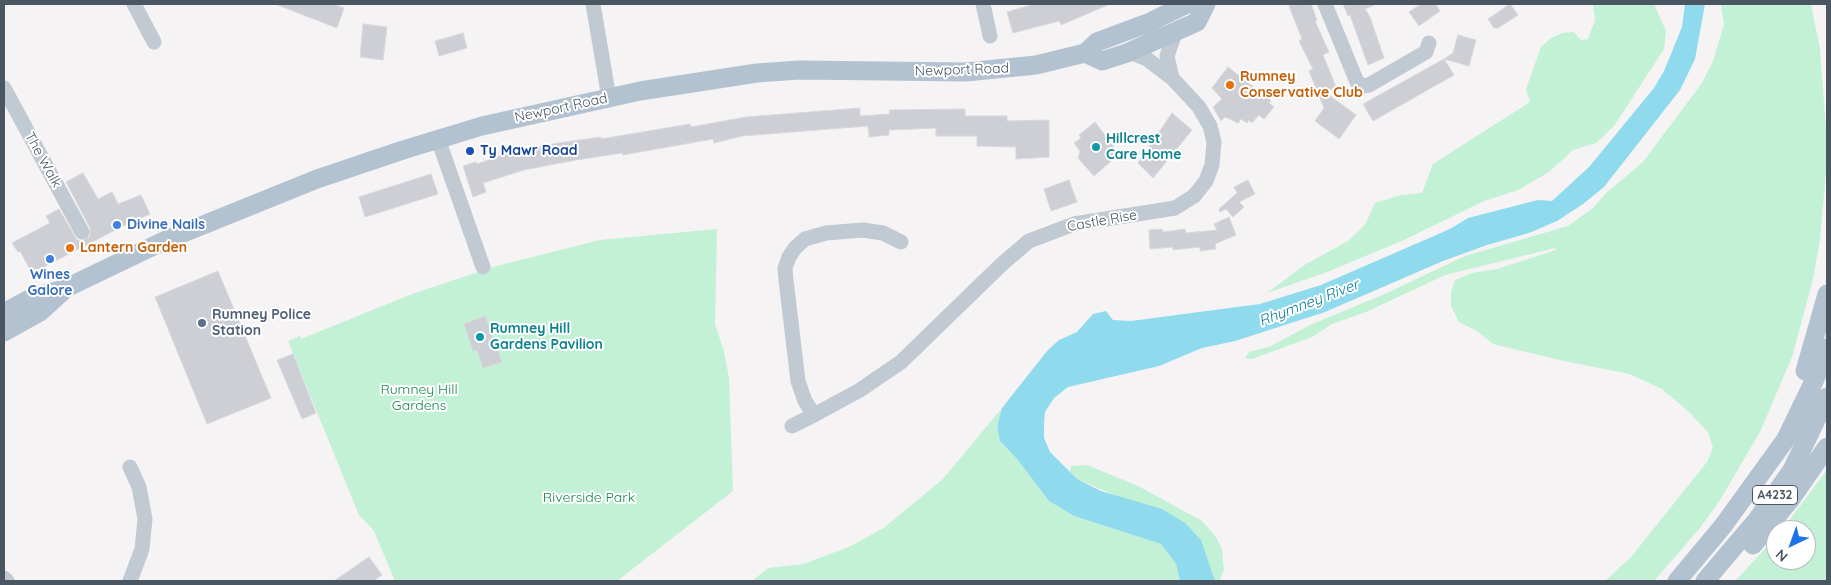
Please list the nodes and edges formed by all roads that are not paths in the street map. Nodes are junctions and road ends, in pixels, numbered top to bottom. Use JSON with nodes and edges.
{"nodes":[{"id":1,"x":134,"y":4,"type":"edge"},
{"id":2,"x":593,"y":4,"type":"edge"},
{"id":3,"x":983,"y":4,"type":"edge"},
{"id":4,"x":1201,"y":4,"type":"edge"},
{"id":5,"x":1206,"y":4,"type":"edge"},
{"id":6,"x":1325,"y":4,"type":"edge"},
{"id":7,"x":1175,"y":33,"type":"junction"},
{"id":8,"x":990,"y":36,"type":"dead end"},
{"id":9,"x":154,"y":42,"type":"dead end"},
{"id":10,"x":1429,"y":43,"type":"dead end"},
{"id":11,"x":1130,"y":52,"type":"junction"},
{"id":12,"x":1085,"y":53,"type":"junction"},
{"id":13,"x":1172,"y":78,"type":"junction"},
{"id":14,"x":4,"y":88,"type":"edge"},
{"id":15,"x":609,"y":98,"type":"junction"},
{"id":16,"x":438,"y":139,"type":"junction"},
{"id":17,"x":82,"y":232,"type":"dead end"},
{"id":18,"x":901,"y":242,"type":"dead end"},
{"id":19,"x":483,"y":268,"type":"dead end"},
{"id":20,"x":64,"y":289,"type":"junction"},
{"id":21,"x":1827,"y":294,"type":"edge"},
{"id":22,"x":4,"y":313,"type":"edge"},
{"id":23,"x":4,"y":332,"type":"edge"},
{"id":24,"x":1827,"y":348,"type":"edge"},
{"id":25,"x":1827,"y":397,"type":"edge"},
{"id":26,"x":814,"y":415,"type":"junction"},
{"id":27,"x":792,"y":426,"type":"dead end"},
{"id":28,"x":1827,"y":447,"type":"edge"},
{"id":29,"x":130,"y":467,"type":"dead end"},
{"id":30,"x":1743,"y":498,"type":"junction"},
{"id":31,"x":4,"y":578,"type":"edge"},
{"id":32,"x":6,"y":581,"type":"edge"},
{"id":33,"x":130,"y":581,"type":"edge"},
{"id":34,"x":1677,"y":581,"type":"edge"},
{"id":35,"x":1705,"y":581,"type":"edge"},
{"id":36,"x":1718,"y":581,"type":"edge"}],
"edges":[{"from":1,"to":9,"type":"street"},
{"from":2,"to":15,"type":"street"},
{"from":3,"to":8,"type":"street"},
{"from":4,"to":12,"type":"main road","name":"Newport Road"},
{"from":5,"to":7,"type":"main road","name":"Newport Road"},
{"from":6,"to":10,"type":"street"},
{"from":7,"to":11,"type":"main road","name":"Newport Road"},
{"from":7,"to":13,"type":"street"},
{"from":11,"to":12,"type":"main road","name":"Newport Road"},
{"from":11,"to":13,"type":"street","name":"Castle Rise"},
{"from":12,"to":15,"type":"main road","name":"Newport Road"},
{"from":13,"to":26,"type":"street","name":"Castle Rise"},
{"from":14,"to":17,"type":"street","name":"The Walk"},
{"from":15,"to":16,"type":"main road","name":"Newport Road"},
{"from":16,"to":19,"type":"street"},
{"from":16,"to":20,"type":"main road","name":"Newport Road"},
{"from":18,"to":26,"type":"street"},
{"from":20,"to":22,"type":"main road","name":"Newport Road"},
{"from":20,"to":23,"type":"main road","name":"Newport Road"},
{"from":21,"to":30,"type":"main road"},
{"from":24,"to":30,"type":"main road","number":"A4232"},
{"from":25,"to":35,"type":"main road","number":"A4232"},
{"from":26,"to":27,"type":"street","name":"Castle Rise"},
{"from":28,"to":36,"type":"main road"},
{"from":29,"to":33,"type":"street"},
{"from":30,"to":34,"type":"main road","number":"A4232"},
{"from":31,"to":32,"type":"street"}]}
